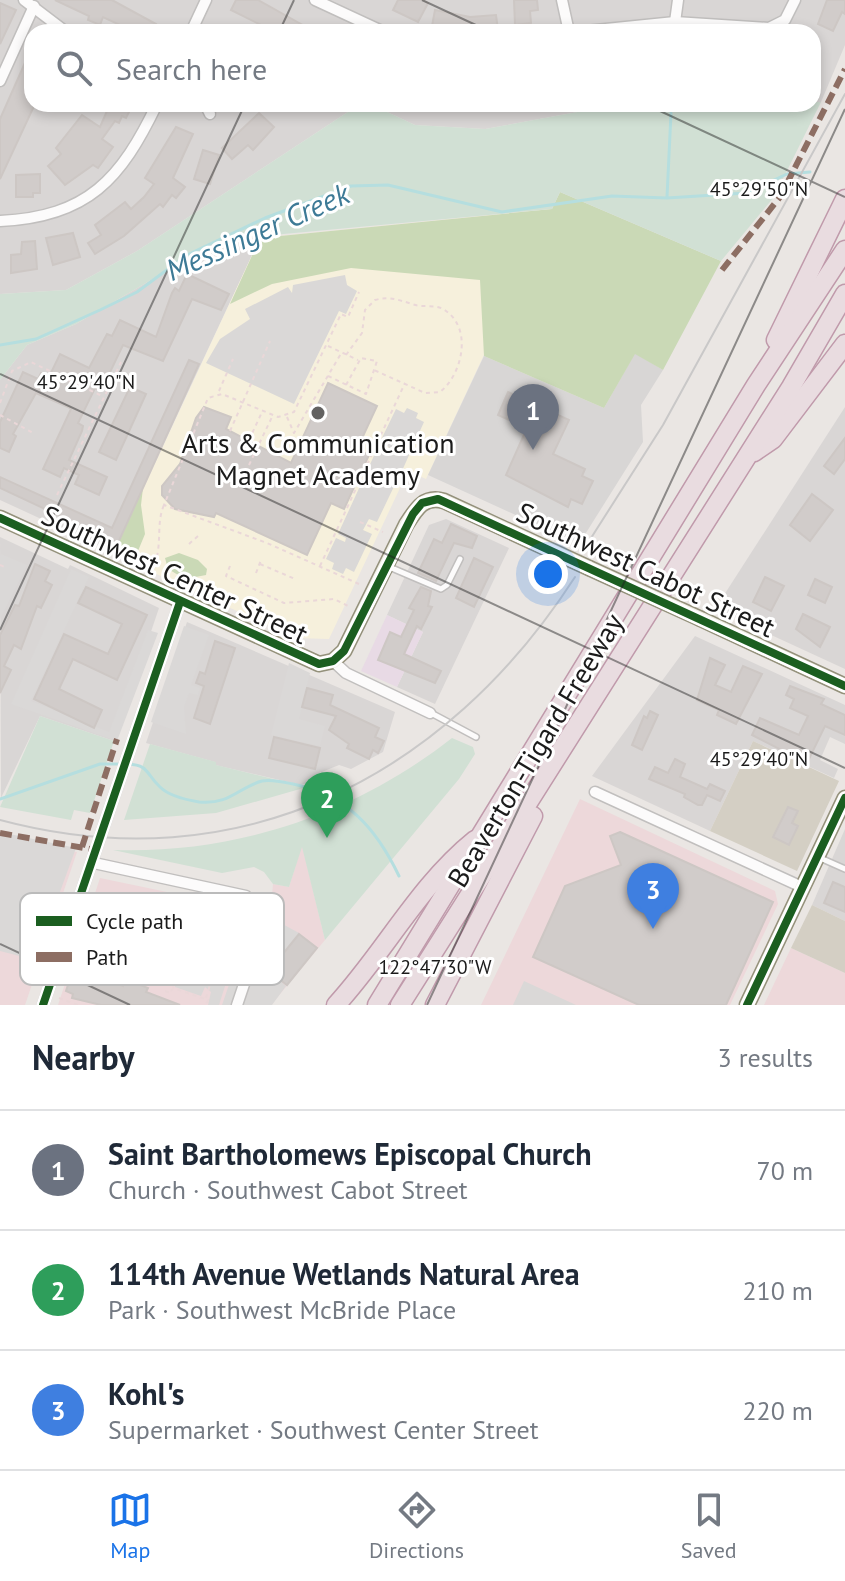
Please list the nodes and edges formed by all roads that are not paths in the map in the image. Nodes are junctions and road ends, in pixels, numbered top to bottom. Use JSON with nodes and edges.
{"nodes":[{"id":1,"x":206,"y":0,"type":"edge"},
{"id":2,"x":315,"y":0,"type":"edge"},
{"id":3,"x":562,"y":0,"type":"edge"},
{"id":4,"x":678,"y":0,"type":"edge"},
{"id":5,"x":795,"y":0,"type":"edge"},
{"id":6,"x":29,"y":3,"type":"edge"},
{"id":7,"x":675,"y":22,"type":"junction"},
{"id":8,"x":56,"y":24,"type":"edge"},
{"id":9,"x":195,"y":24,"type":"edge"},
{"id":10,"x":367,"y":24,"type":"edge"},
{"id":11,"x":567,"y":24,"type":"edge"},
{"id":12,"x":655,"y":24,"type":"edge"},
{"id":13,"x":706,"y":24,"type":"edge"},
{"id":14,"x":777,"y":24,"type":"edge"},
{"id":15,"x":0,"y":81,"type":"edge"},
{"id":16,"x":153,"y":112,"type":"edge"},
{"id":17,"x":845,"y":199,"type":"edge"},
{"id":18,"x":0,"y":221,"type":"edge"},
{"id":19,"x":845,"y":250,"type":"edge"},
{"id":20,"x":845,"y":294,"type":"edge"},
{"id":21,"x":845,"y":344,"type":"edge"},
{"id":22,"x":756,"y":385,"type":"junction"},
{"id":23,"x":748,"y":456,"type":"junction"},
{"id":24,"x":0,"y":518,"type":"edge"},
{"id":25,"x":460,"y":559,"type":"dead end"},
{"id":26,"x":387,"y":565,"type":"junction"},
{"id":27,"x":180,"y":602,"type":"junction"},
{"id":28,"x":333,"y":661,"type":"junction"},
{"id":29,"x":845,"y":686,"type":"edge"},
{"id":30,"x":430,"y":713,"type":"joint"},
{"id":31,"x":580,"y":720,"type":"junction"},
{"id":32,"x":476,"y":737,"type":"dead end"},
{"id":33,"x":595,"y":792,"type":"dead end"},
{"id":34,"x":845,"y":798,"type":"edge"},
{"id":35,"x":487,"y":831,"type":"junction"},
{"id":36,"x":817,"y":856,"type":"junction"},
{"id":37,"x":94,"y":863,"type":"junction"},
{"id":38,"x":845,"y":869,"type":"edge"},
{"id":39,"x":802,"y":887,"type":"junction"},
{"id":40,"x":83,"y":893,"type":"edge"},
{"id":41,"x":232,"y":893,"type":"edge"},
{"id":42,"x":50,"y":985,"type":"edge"},
{"id":43,"x":244,"y":985,"type":"edge"},
{"id":44,"x":43,"y":1005,"type":"edge"},
{"id":45,"x":237,"y":1005,"type":"edge"},
{"id":46,"x":336,"y":1005,"type":"edge"},
{"id":47,"x":377,"y":1005,"type":"edge"},
{"id":48,"x":400,"y":1005,"type":"edge"},
{"id":49,"x":435,"y":1005,"type":"edge"},
{"id":50,"x":747,"y":1005,"type":"edge"}],
"edges":[{"from":1,"to":9,"type":"street"},
{"from":2,"to":10,"type":"street"},
{"from":3,"to":11,"type":"street"},
{"from":4,"to":7,"type":"street"},
{"from":5,"to":14,"type":"street"},
{"from":6,"to":8,"type":"street"},
{"from":6,"to":15,"type":"street"},
{"from":7,"to":12,"type":"street"},
{"from":7,"to":13,"type":"street"},
{"from":16,"to":18,"type":"street"},
{"from":17,"to":22,"type":"highway"},
{"from":19,"to":22,"type":"highway","name":"Beaverton-Tigard Freeway"},
{"from":20,"to":23,"type":"highway","name":"Beaverton-Tigard Freeway"},
{"from":21,"to":23,"type":"highway"},
{"from":22,"to":35,"type":"highway","name":"Beaverton-Tigard Freeway"},
{"from":23,"to":31,"type":"highway","name":"Beaverton-Tigard Freeway"},
{"from":24,"to":27,"type":"street","name":"Southwest Center Street"},
{"from":25,"to":26,"type":"lane"},
{"from":26,"to":28,"type":"street"},
{"from":26,"to":29,"type":"street","name":"Southwest Cabot Street","bridge":true},
{"from":27,"to":28,"type":"street","name":"Southwest Center Street"},
{"from":27,"to":37,"type":"street"},
{"from":28,"to":30,"type":"street","name":"Southwest Center Street"},
{"from":30,"to":32,"type":"lane"},
{"from":31,"to":48,"type":"highway","name":"Beaverton-Tigard Freeway"},
{"from":31,"to":49,"type":"highway"},
{"from":33,"to":39,"type":"street"},
{"from":34,"to":36,"type":"street"},
{"from":35,"to":46,"type":"highway"},
{"from":35,"to":47,"type":"highway","name":"Beaverton-Tigard Freeway"},
{"from":36,"to":38,"type":"lane"},
{"from":36,"to":39,"type":"street"},
{"from":37,"to":40,"type":"street"},
{"from":37,"to":41,"type":"street"},
{"from":39,"to":50,"type":"street"},
{"from":42,"to":44,"type":"street"},
{"from":43,"to":45,"type":"street"}]}
